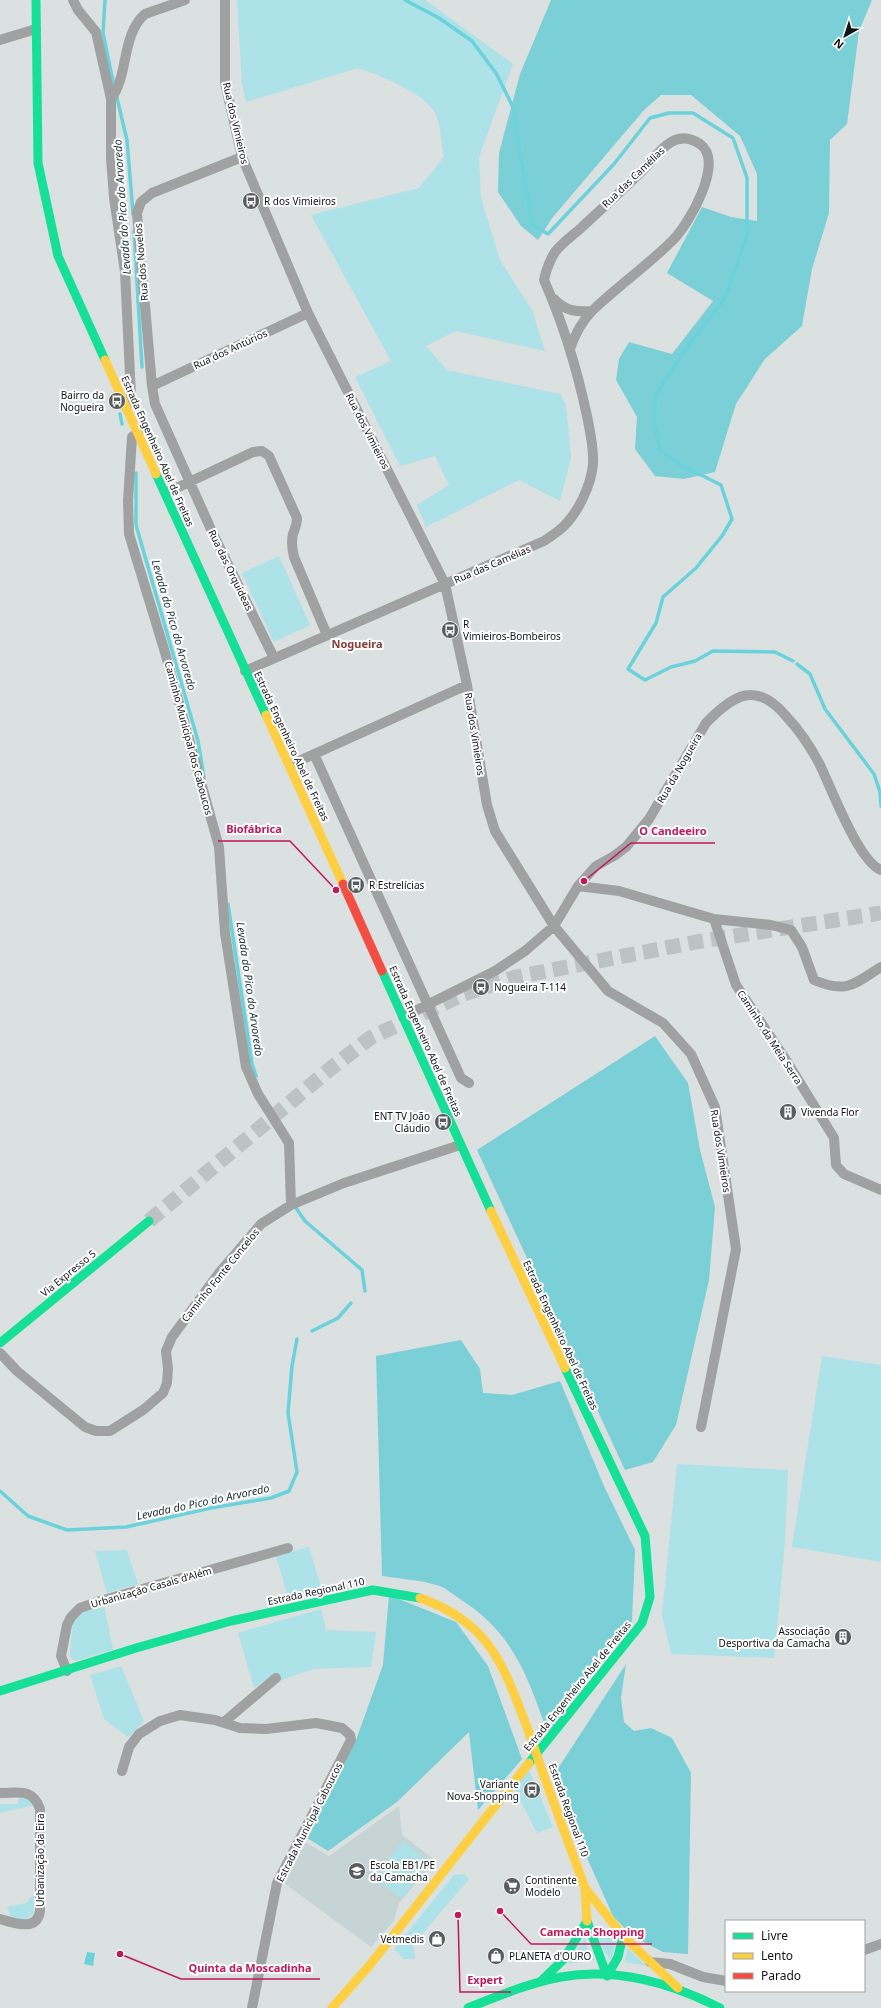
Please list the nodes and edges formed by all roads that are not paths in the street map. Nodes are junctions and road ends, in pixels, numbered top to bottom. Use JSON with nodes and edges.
{"nodes":[{"id":1,"x":36,"y":0,"type":"edge"},
{"id":2,"x":73,"y":0,"type":"edge"},
{"id":3,"x":185,"y":0,"type":"edge"},
{"id":4,"x":225,"y":0,"type":"edge"},
{"id":5,"x":36,"y":29,"type":"junction"},
{"id":6,"x":0,"y":40,"type":"edge"},
{"id":7,"x":111,"y":99,"type":"junction"},
{"id":8,"x":242,"y":157,"type":"junction"},
{"id":9,"x":551,"y":296,"type":"junction"},
{"id":10,"x":592,"y":311,"type":"junction"},
{"id":11,"x":308,"y":313,"type":"junction"},
{"id":12,"x":570,"y":349,"type":"junction"},
{"id":13,"x":152,"y":386,"type":"junction"},
{"id":14,"x":126,"y":407,"type":"junction"},
{"id":15,"x":138,"y":433,"type":"junction"},
{"id":16,"x":190,"y":482,"type":"junction"},
{"id":17,"x":166,"y":493,"type":"junction"},
{"id":18,"x":445,"y":584,"type":"junction"},
{"id":19,"x":327,"y":635,"type":"junction"},
{"id":20,"x":274,"y":658,"type":"junction"},
{"id":21,"x":244,"y":671,"type":"junction"},
{"id":22,"x":467,"y":685,"type":"junction"},
{"id":23,"x":314,"y":754,"type":"junction"},
{"id":24,"x":290,"y":765,"type":"junction"},
{"id":25,"x":881,"y":870,"type":"edge"},
{"id":26,"x":578,"y":886,"type":"junction"},
{"id":27,"x":714,"y":919,"type":"junction"},
{"id":28,"x":554,"y":926,"type":"junction"},
{"id":29,"x":881,"y":967,"type":"edge"},
{"id":30,"x":429,"y":1004,"type":"junction"},
{"id":31,"x":403,"y":1017,"type":"junction"},
{"id":32,"x":469,"y":1083,"type":"dead end"},
{"id":33,"x":460,"y":1145,"type":"junction"},
{"id":34,"x":881,"y":1190,"type":"edge"},
{"id":35,"x":291,"y":1205,"type":"junction"},
{"id":36,"x":149,"y":1221,"type":"tunnel mouth"},
{"id":37,"x":0,"y":1343,"type":"edge"},
{"id":38,"x":0,"y":1353,"type":"edge"},
{"id":39,"x":701,"y":1427,"type":"dead end"},
{"id":40,"x":288,"y":1548,"type":"dead end"},
{"id":41,"x":67,"y":1671,"type":"junction"},
{"id":42,"x":276,"y":1678,"type":"dead end"},
{"id":43,"x":0,"y":1691,"type":"edge"},
{"id":44,"x":224,"y":1722,"type":"junction"},
{"id":45,"x":122,"y":1771,"type":"dead end"},
{"id":46,"x":0,"y":1793,"type":"edge"},
{"id":47,"x":585,"y":1888,"type":"junction"},
{"id":48,"x":0,"y":1919,"type":"edge"},
{"id":49,"x":587,"y":1921,"type":"junction"},
{"id":50,"x":614,"y":1926,"type":"junction"},
{"id":51,"x":623,"y":1936,"type":"junction"},
{"id":52,"x":881,"y":1944,"type":"edge"},
{"id":53,"x":865,"y":1950,"type":"edge"},
{"id":54,"x":650,"y":1962,"type":"junction"},
{"id":55,"x":607,"y":1976,"type":"junction"},
{"id":56,"x":725,"y":1981,"type":"edge"},
{"id":57,"x":540,"y":1982,"type":"junction"},
{"id":58,"x":680,"y":1990,"type":"junction"},
{"id":59,"x":252,"y":2008,"type":"edge"},
{"id":60,"x":332,"y":2008,"type":"edge"},
{"id":61,"x":468,"y":2008,"type":"edge"},
{"id":62,"x":720,"y":2008,"type":"edge"}],
"edges":[{"from":1,"to":5,"type":"main road","name":"Estrada Engenheiro Abel de Freitas"},
{"from":2,"to":7,"type":"street"},
{"from":3,"to":7,"type":"street"},
{"from":4,"to":8,"type":"street","name":"Rua dos Vimieiros"},
{"from":5,"to":6,"type":"street"},
{"from":5,"to":14,"type":"main road","name":"Estrada Engenheiro Abel de Freitas"},
{"from":7,"to":14,"type":"street"},
{"from":8,"to":11,"type":"street","name":"Rua dos Vimieiros"},
{"from":8,"to":13,"type":"street","name":"Rua dos Novelos"},
{"from":9,"to":10,"type":"street"},
{"from":9,"to":10,"type":"street","name":"Rua das Camélias"},
{"from":9,"to":12,"type":"street","name":"Rua das Camélias"},
{"from":10,"to":12,"type":"street","name":"Rua das Camélias"},
{"from":11,"to":13,"type":"street","name":"Rua dos Antúrios"},
{"from":11,"to":18,"type":"street","name":"Rua dos Vimieiros"},
{"from":12,"to":18,"type":"street","name":"Rua das Camélias"},
{"from":13,"to":16,"type":"street","name":"Rua dos Novelos"},
{"from":14,"to":15,"type":"main road","name":"Estrada Engenheiro Abel de Freitas"},
{"from":15,"to":17,"type":"main road","name":"Estrada Engenheiro Abel de Freitas"},
{"from":15,"to":35,"type":"street","name":"Caminho Municipal dos Caboucos"},
{"from":16,"to":17,"type":"street"},
{"from":16,"to":19,"type":"street"},
{"from":16,"to":20,"type":"street","name":"Rua das Orquídeas"},
{"from":17,"to":21,"type":"main road","name":"Estrada Engenheiro Abel de Freitas"},
{"from":18,"to":19,"type":"street","name":"Rua das Camélias"},
{"from":18,"to":22,"type":"street","name":"Rua dos Vimieiros"},
{"from":19,"to":20,"type":"street","name":"Rua das Camélias"},
{"from":20,"to":21,"type":"street","name":"Rua das Camélias"},
{"from":21,"to":24,"type":"main road","name":"Estrada Engenheiro Abel de Freitas"},
{"from":22,"to":23,"type":"street"},
{"from":22,"to":28,"type":"street","name":"Rua dos Vimieiros"},
{"from":23,"to":24,"type":"street"},
{"from":23,"to":30,"type":"street"},
{"from":24,"to":31,"type":"main road","name":"Estrada Engenheiro Abel de Freitas"},
{"from":25,"to":26,"type":"street","name":"Rua da Nogueira"},
{"from":26,"to":27,"type":"street"},
{"from":26,"to":28,"type":"street","name":"Rua da Nogueira"},
{"from":27,"to":29,"type":"street"},
{"from":27,"to":34,"type":"street","name":"Caminho da Meia Serra"},
{"from":28,"to":30,"type":"street","name":"Rua da Nogueira"},
{"from":28,"to":39,"type":"street","name":"Rua dos Vimieiros"},
{"from":30,"to":31,"type":"street","name":"Rua da Nogueira"},
{"from":30,"to":32,"type":"street"},
{"from":31,"to":33,"type":"main road","name":"Estrada Engenheiro Abel de Freitas"},
{"from":33,"to":35,"type":"street","name":"Caminho Fonte Concelos"},
{"from":33,"to":60,"type":"main road","name":"Estrada Engenheiro Abel de Freitas"},
{"from":35,"to":38,"type":"street","name":"Caminho Fonte Concelos"},
{"from":36,"to":37,"type":"main road","name":"Via Expresso 5"},
{"from":40,"to":41,"type":"street","name":"Urbanização Casais d'Além"},
{"from":41,"to":43,"type":"main road","name":"Estrada Regional 110"},
{"from":41,"to":47,"type":"main road","name":"Estrada Regional 110","bridge":true},
{"from":42,"to":44,"type":"street"},
{"from":44,"to":45,"type":"street"},
{"from":44,"to":59,"type":"street","name":"Estrada Municipal Caboucos"},
{"from":46,"to":48,"type":"street","name":"Urbanização da Eira"},
{"from":47,"to":49,"type":"main road","name":"Estrada Regional 110"},
{"from":47,"to":50,"type":"main road","name":"Estrada Regional 110"},
{"from":49,"to":50,"type":"main road"},
{"from":49,"to":55,"type":"main road","name":"Estrada Regional 110"},
{"from":49,"to":57,"type":"main road"},
{"from":50,"to":51,"type":"main road","name":"Estrada Regional 110"},
{"from":51,"to":54,"type":"main road","name":"Estrada Regional 110"},
{"from":51,"to":55,"type":"main road"},
{"from":52,"to":53,"type":"street"},
{"from":54,"to":56,"type":"street"},
{"from":54,"to":58,"type":"main road","name":"Estrada Regional 110"},
{"from":55,"to":57,"type":"main road"},
{"from":55,"to":58,"type":"main road"},
{"from":57,"to":61,"type":"main road"},
{"from":58,"to":62,"type":"main road"}]}
